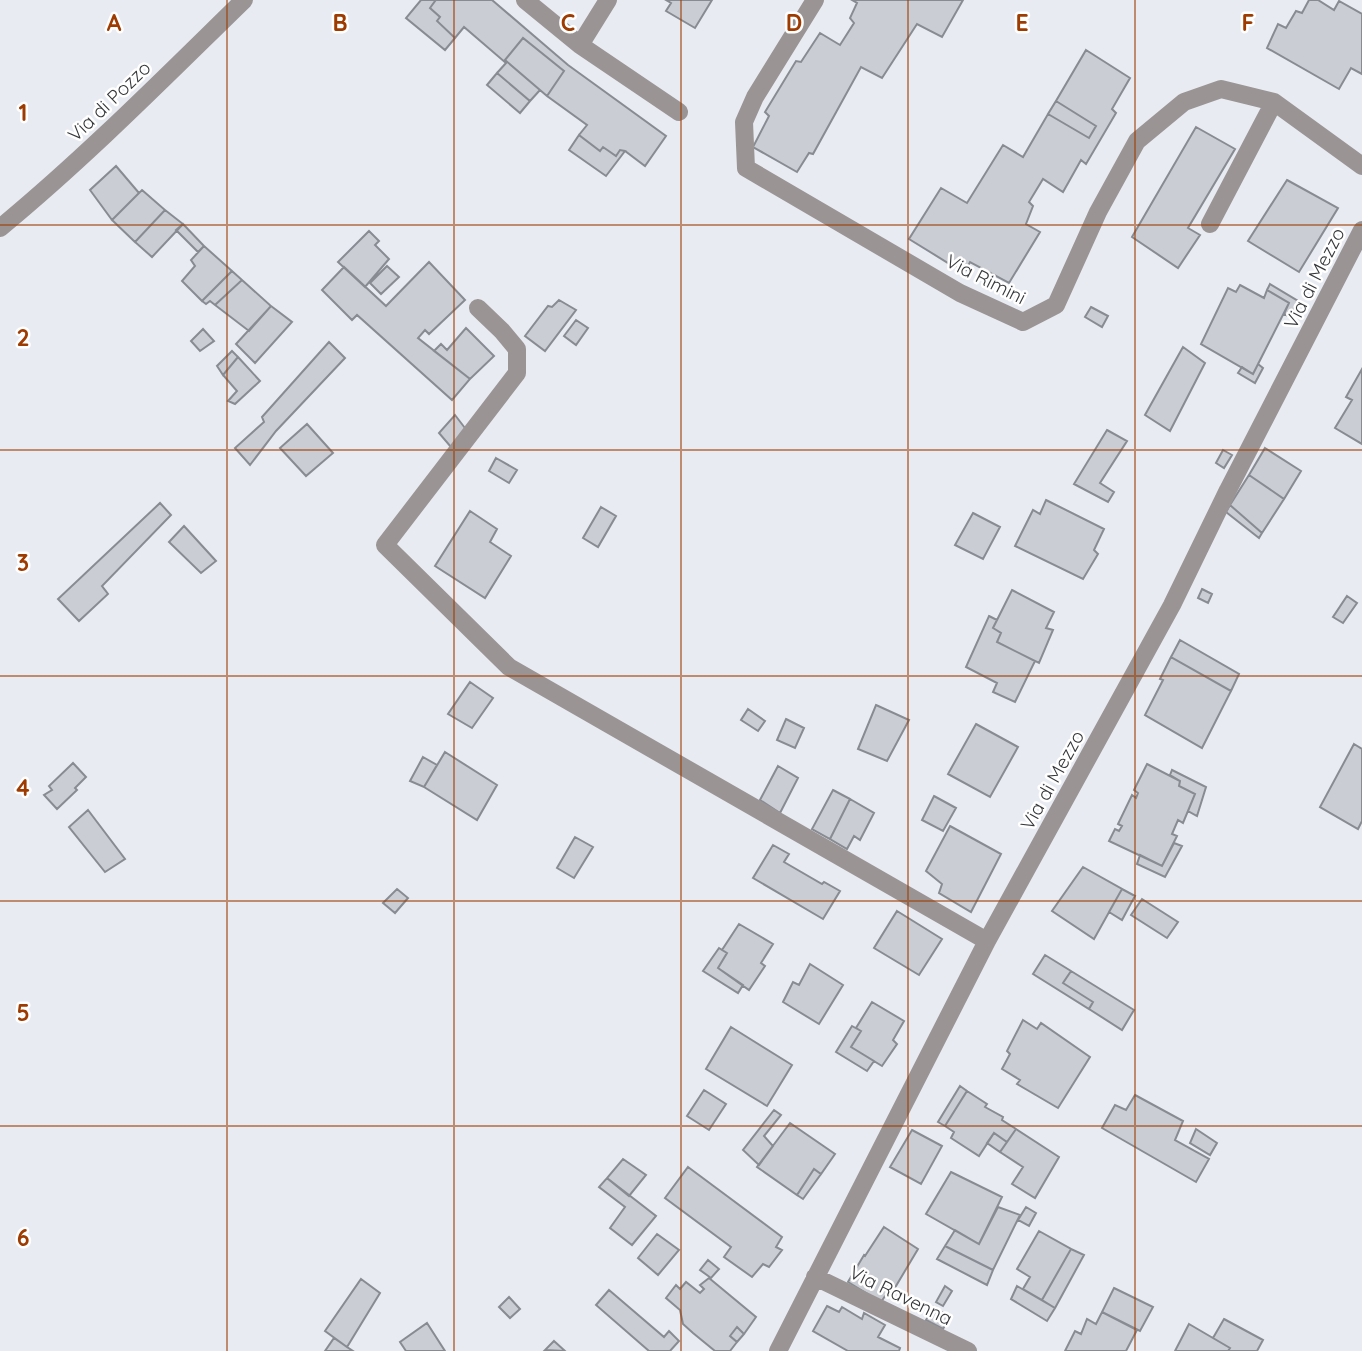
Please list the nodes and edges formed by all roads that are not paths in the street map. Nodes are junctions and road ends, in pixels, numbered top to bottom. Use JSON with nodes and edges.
{"nodes":[{"id":1,"x":244,"y":0,"type":"edge"},
{"id":2,"x":525,"y":0,"type":"edge"},
{"id":3,"x":608,"y":0,"type":"edge"},
{"id":4,"x":815,"y":0,"type":"edge"},
{"id":5,"x":580,"y":45,"type":"junction"},
{"id":6,"x":1274,"y":102,"type":"junction"},
{"id":7,"x":679,"y":112,"type":"dead end"},
{"id":8,"x":1362,"y":166,"type":"edge"},
{"id":9,"x":1210,"y":224,"type":"dead end"},
{"id":10,"x":0,"y":228,"type":"edge"},
{"id":11,"x":1362,"y":230,"type":"edge"},
{"id":12,"x":478,"y":308,"type":"dead end"},
{"id":13,"x":987,"y":942,"type":"junction"},
{"id":14,"x":815,"y":1277,"type":"junction"},
{"id":15,"x":779,"y":1351,"type":"edge"},
{"id":16,"x":968,"y":1351,"type":"edge"}],
"edges":[{"from":1,"to":10,"type":"street","name":"Via di Pozzo"},
{"from":2,"to":5,"type":"street"},
{"from":3,"to":5,"type":"street"},
{"from":4,"to":6,"type":"street","name":"Via Rimini"},
{"from":5,"to":7,"type":"street"},
{"from":6,"to":8,"type":"street","name":"Via Rimini"},
{"from":6,"to":9,"type":"street"},
{"from":11,"to":13,"type":"street","name":"Via di Mezzo"},
{"from":12,"to":13,"type":"street"},
{"from":13,"to":14,"type":"street","name":"Via di Mezzo"},
{"from":14,"to":15,"type":"street","name":"Via di Mezzo"},
{"from":14,"to":16,"type":"street","name":"Via Ravenna"}]}
